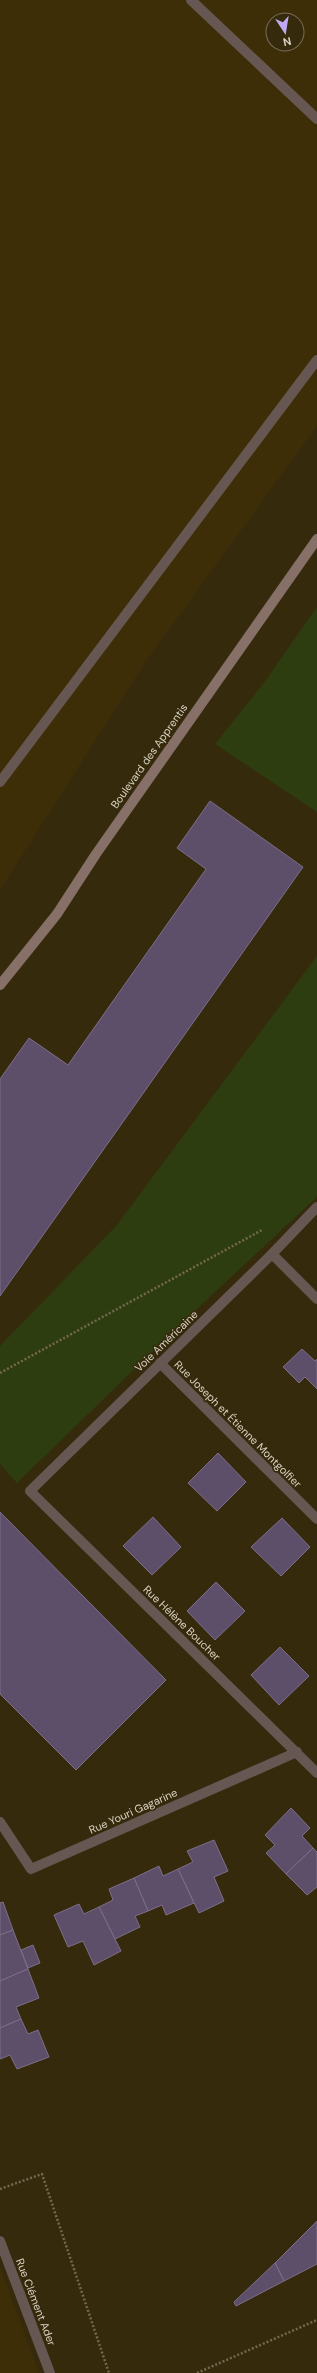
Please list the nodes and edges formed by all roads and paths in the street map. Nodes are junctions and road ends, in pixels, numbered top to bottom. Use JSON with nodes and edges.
{"nodes":[{"id":1,"x":191,"y":0,"type":"edge"},
{"id":2,"x":317,"y":119,"type":"edge"},
{"id":3,"x":317,"y":360,"type":"edge"},
{"id":4,"x":317,"y":539,"type":"edge"},
{"id":5,"x":0,"y":782,"type":"edge"},
{"id":6,"x":0,"y":985,"type":"edge"},
{"id":7,"x":317,"y":1207,"type":"edge"},
{"id":8,"x":269,"y":1227,"type":"dead end"},
{"id":9,"x":272,"y":1254,"type":"junction"},
{"id":10,"x":317,"y":1299,"type":"edge"},
{"id":11,"x":160,"y":1363,"type":"junction"},
{"id":12,"x":0,"y":1372,"type":"edge"},
{"id":13,"x":30,"y":1491,"type":"joint"},
{"id":14,"x":317,"y":1519,"type":"edge"},
{"id":15,"x":297,"y":1752,"type":"junction"},
{"id":16,"x":317,"y":1773,"type":"edge"},
{"id":17,"x":0,"y":1822,"type":"edge"},
{"id":18,"x":0,"y":2189,"type":"edge"},
{"id":19,"x":0,"y":2241,"type":"edge"},
{"id":20,"x":317,"y":2320,"type":"edge"},
{"id":21,"x":50,"y":2373,"type":"edge"},
{"id":22,"x":109,"y":2373,"type":"edge"},
{"id":23,"x":197,"y":2373,"type":"edge"}],
"edges":[{"from":1,"to":2,"type":"street"},
{"from":3,"to":5,"type":"street"},
{"from":4,"to":6,"type":"main road","name":"Boulevard des Apprentis"},
{"from":7,"to":9,"type":"street","name":"Voie Américaine"},
{"from":8,"to":12,"type":"path"},
{"from":9,"to":10,"type":"street"},
{"from":9,"to":11,"type":"street","name":"Voie Américaine"},
{"from":11,"to":13,"type":"street","name":"Voie Américaine"},
{"from":11,"to":14,"type":"street","name":"Rue Joseph et Étienne Montgolfier"},
{"from":13,"to":15,"type":"street","name":"Rue Hélène Boucher"},
{"from":15,"to":16,"type":"street","name":"Rue Hélène Boucher"},
{"from":15,"to":17,"type":"street","name":"Rue Youri Gagarine"},
{"from":18,"to":22,"type":"path"},
{"from":19,"to":21,"type":"street","name":"Rue Clément Ader"},
{"from":20,"to":23,"type":"path"}]}
